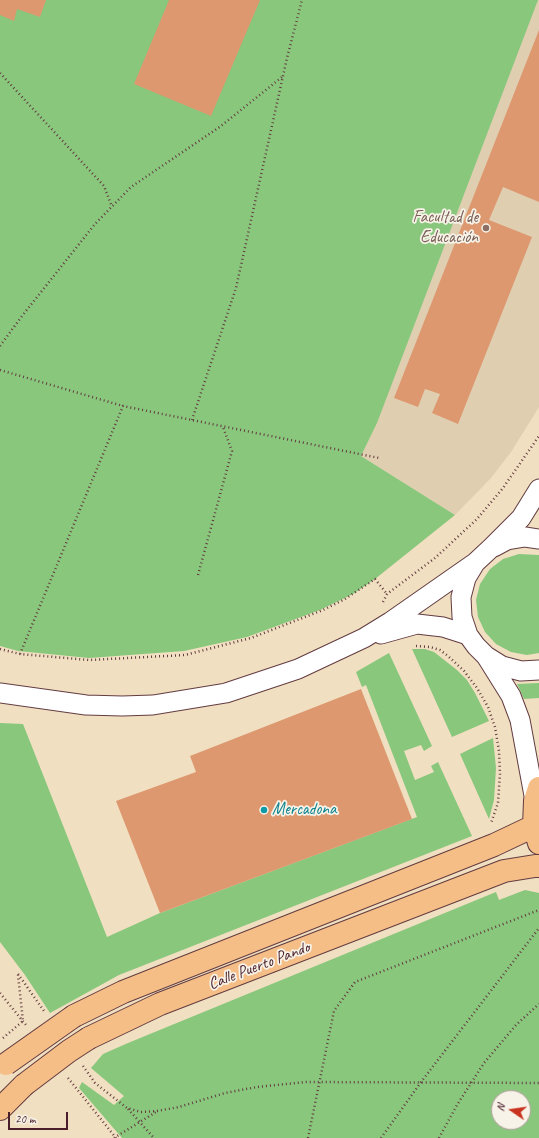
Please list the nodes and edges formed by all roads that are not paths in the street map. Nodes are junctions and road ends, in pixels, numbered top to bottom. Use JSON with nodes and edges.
{"nodes":[{"id":1,"x":539,"y":489,"type":"edge"},
{"id":2,"x":539,"y":539,"type":"edge"},
{"id":3,"x":491,"y":548,"type":"junction"},
{"id":4,"x":476,"y":562,"type":"junction"},
{"id":5,"x":468,"y":635,"type":"junction"},
{"id":6,"x":364,"y":638,"type":"junction"},
{"id":7,"x":486,"y":656,"type":"junction"},
{"id":8,"x":539,"y":670,"type":"edge"},
{"id":9,"x":1,"y":694,"type":"edge"},
{"id":10,"x":537,"y":794,"type":"edge"},
{"id":11,"x":536,"y":834,"type":"edge"},
{"id":12,"x":539,"y":866,"type":"edge"},
{"id":13,"x":3,"y":1067,"type":"edge"},
{"id":14,"x":0,"y":1109,"type":"edge"}],
"edges":[{"from":1,"to":3,"type":"street"},
{"from":2,"to":3,"type":"street"},
{"from":3,"to":4,"type":"street"},
{"from":4,"to":5,"type":"street"},
{"from":4,"to":6,"type":"street"},
{"from":5,"to":6,"type":"street"},
{"from":5,"to":7,"type":"street"},
{"from":6,"to":9,"type":"street"},
{"from":7,"to":8,"type":"street"},
{"from":7,"to":10,"type":"street"},
{"from":10,"to":11,"type":"main road"},
{"from":11,"to":13,"type":"main road","name":"Calle Puerto Pando","bridge":true},
{"from":12,"to":14,"type":"main road","name":"Calle Puerto Pando","bridge":true}]}
